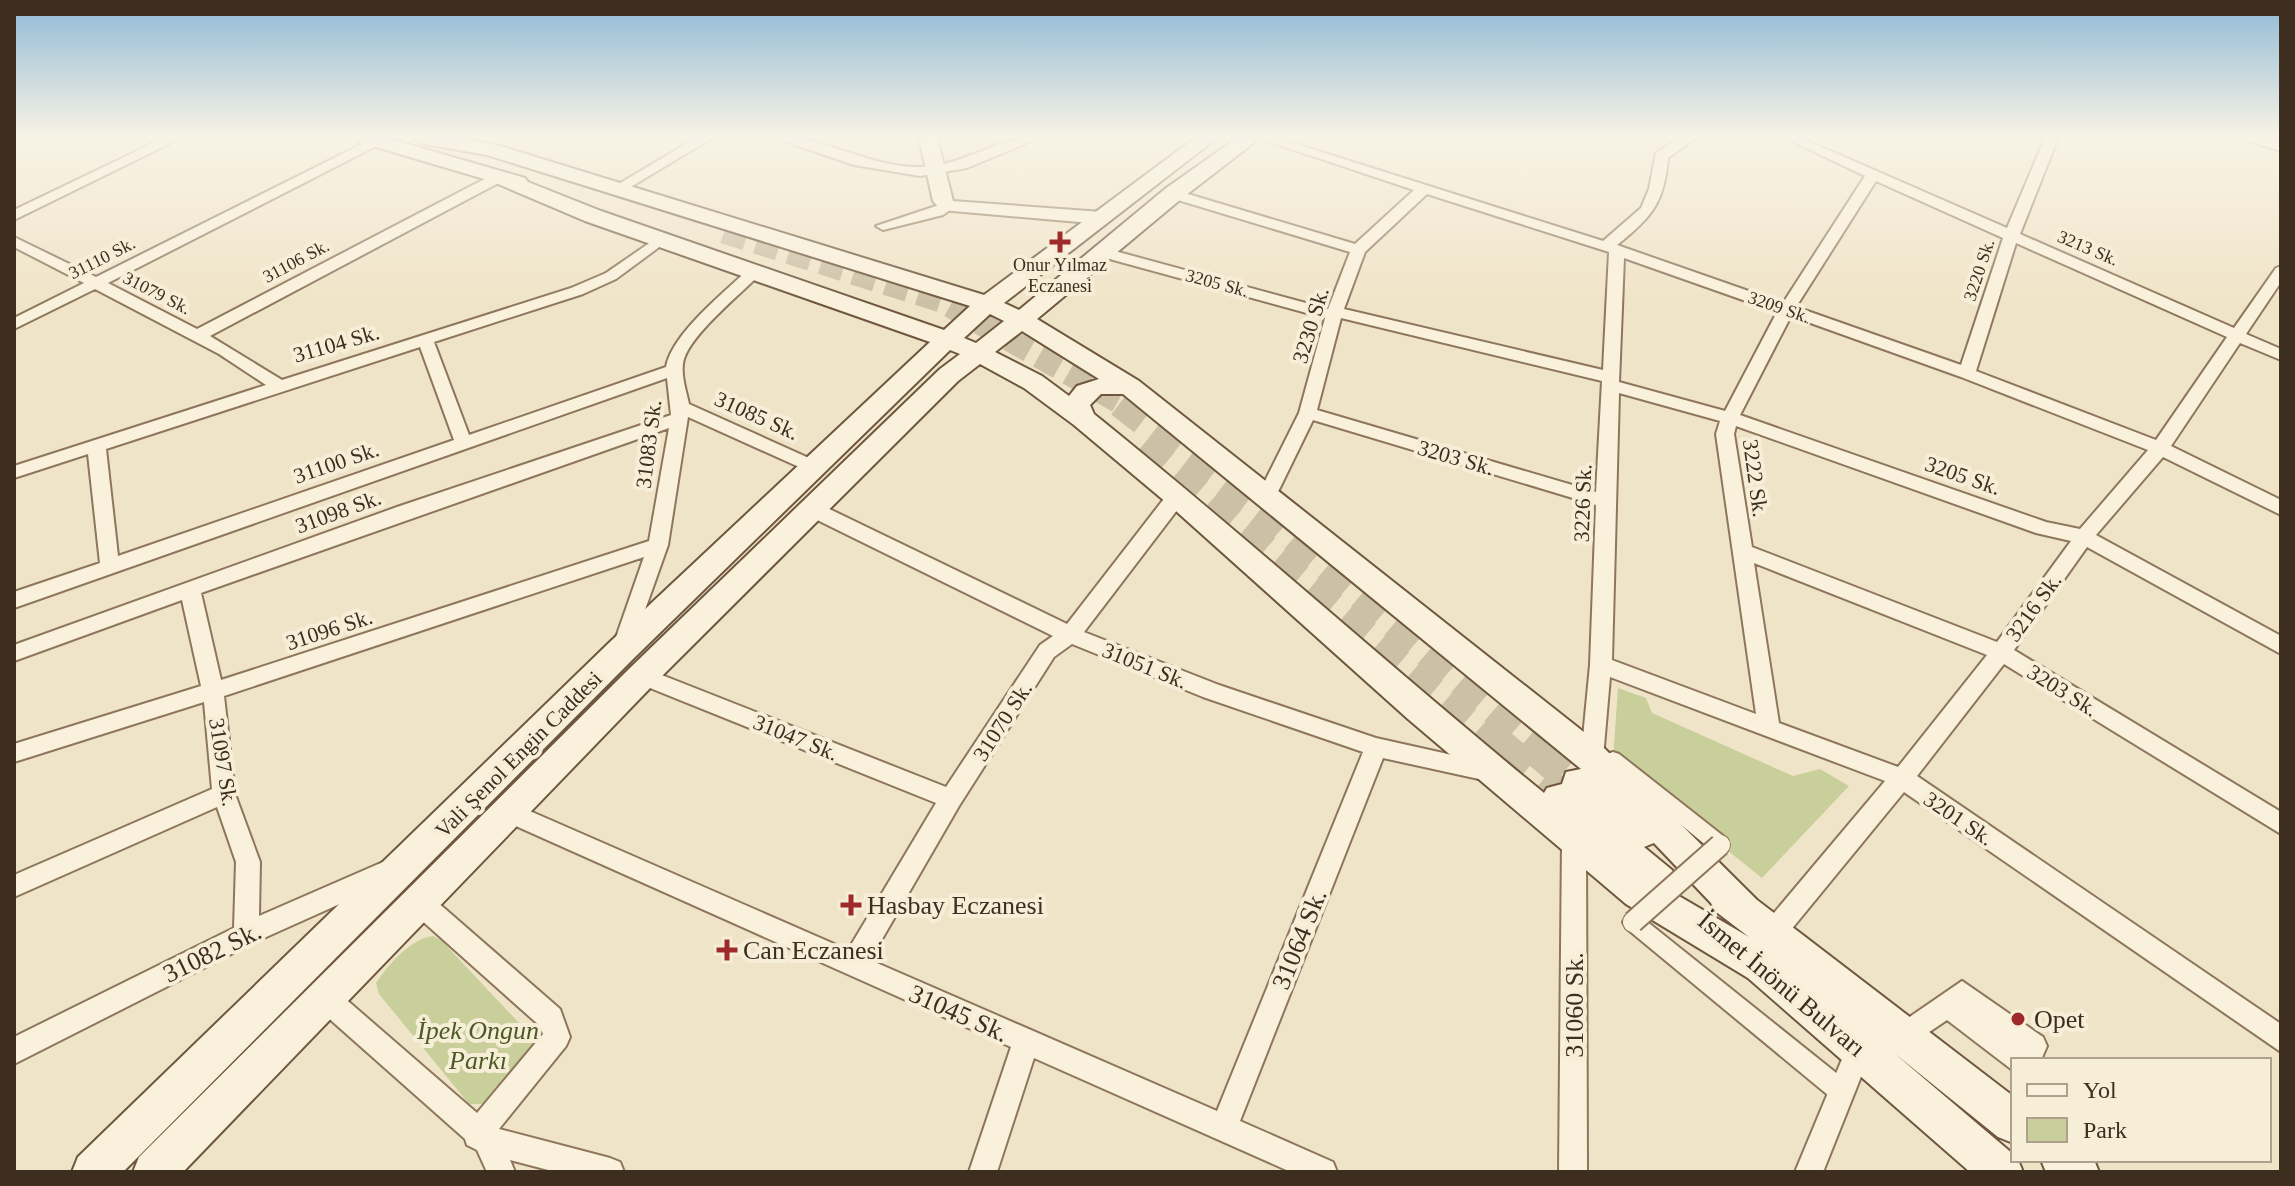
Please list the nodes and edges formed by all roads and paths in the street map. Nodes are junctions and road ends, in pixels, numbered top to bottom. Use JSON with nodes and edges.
{"nodes":[{"id":1,"x":60,"y":193,"type":"edge"},
{"id":2,"x":269,"y":193,"type":"edge"},
{"id":3,"x":468,"y":193,"type":"edge"},
{"id":4,"x":538,"y":193,"type":"edge"},
{"id":5,"x":560,"y":193,"type":"edge"},
{"id":6,"x":590,"y":193,"type":"edge"},
{"id":7,"x":636,"y":193,"type":"edge"},
{"id":8,"x":940,"y":193,"type":"edge"},
{"id":9,"x":1134,"y":193,"type":"edge"},
{"id":10,"x":1419,"y":193,"type":"edge"},
{"id":11,"x":1442,"y":193,"type":"edge"},
{"id":12,"x":1657,"y":193,"type":"edge"},
{"id":13,"x":1861,"y":193,"type":"edge"},
{"id":14,"x":1914,"y":193,"type":"edge"},
{"id":15,"x":2029,"y":193,"type":"edge"},
{"id":16,"x":1173,"y":194,"type":"joint"},
{"id":17,"x":948,"y":206,"type":"junction"},
{"id":18,"x":14,"y":216,"type":"edge"},
{"id":19,"x":1102,"y":218,"type":"junction"},
{"id":20,"x":883,"y":226,"type":"dead end"},
{"id":21,"x":2011,"y":237,"type":"junction"},
{"id":22,"x":661,"y":239,"type":"junction"},
{"id":23,"x":14,"y":241,"type":"edge"},
{"id":24,"x":1612,"y":248,"type":"junction"},
{"id":25,"x":1358,"y":250,"type":"junction"},
{"id":26,"x":1100,"y":252,"type":"junction"},
{"id":27,"x":756,"y":270,"type":"junction"},
{"id":28,"x":2281,"y":271,"type":"edge"},
{"id":29,"x":95,"y":284,"type":"junction"},
{"id":30,"x":987,"y":304,"type":"junction"},
{"id":31,"x":1786,"y":310,"type":"junction"},
{"id":32,"x":1334,"y":313,"type":"junction"},
{"id":33,"x":1021,"y":320,"type":"junction"},
{"id":34,"x":14,"y":324,"type":"edge"},
{"id":35,"x":2238,"y":335,"type":"junction"},
{"id":36,"x":197,"y":336,"type":"junction"},
{"id":37,"x":947,"y":341,"type":"junction"},
{"id":38,"x":426,"y":342,"type":"junction"},
{"id":39,"x":979,"y":353,"type":"junction"},
{"id":40,"x":2281,"y":355,"type":"edge"},
{"id":41,"x":674,"y":370,"type":"junction"},
{"id":42,"x":1967,"y":373,"type":"junction"},
{"id":43,"x":1613,"y":382,"type":"junction"},
{"id":44,"x":278,"y":385,"type":"junction"},
{"id":45,"x":1130,"y":387,"type":"junction"},
{"id":46,"x":680,"y":413,"type":"junction"},
{"id":47,"x":1308,"y":413,"type":"junction"},
{"id":48,"x":1730,"y":418,"type":"junction"},
{"id":49,"x":1083,"y":419,"type":"junction"},
{"id":50,"x":463,"y":442,"type":"junction"},
{"id":51,"x":96,"y":444,"type":"junction"},
{"id":52,"x":2160,"y":448,"type":"junction"},
{"id":53,"x":814,"y":467,"type":"junction"},
{"id":54,"x":14,"y":472,"type":"edge"},
{"id":55,"x":1267,"y":495,"type":"junction"},
{"id":56,"x":1177,"y":496,"type":"junction"},
{"id":57,"x":1605,"y":501,"type":"junction"},
{"id":58,"x":2281,"y":508,"type":"edge"},
{"id":59,"x":812,"y":509,"type":"junction"},
{"id":60,"x":2084,"y":537,"type":"junction"},
{"id":61,"x":658,"y":545,"type":"junction"},
{"id":62,"x":1742,"y":551,"type":"junction"},
{"id":63,"x":110,"y":567,"type":"junction"},
{"id":64,"x":190,"y":590,"type":"junction"},
{"id":65,"x":14,"y":600,"type":"edge"},
{"id":66,"x":1070,"y":635,"type":"junction"},
{"id":67,"x":2281,"y":646,"type":"edge"},
{"id":68,"x":2001,"y":652,"type":"junction"},
{"id":69,"x":14,"y":653,"type":"edge"},
{"id":70,"x":632,"y":663,"type":"junction"},
{"id":71,"x":1601,"y":665,"type":"junction"},
{"id":72,"x":213,"y":690,"type":"junction"},
{"id":73,"x":1769,"y":729,"type":"junction"},
{"id":74,"x":1376,"y":747,"type":"junction"},
{"id":75,"x":14,"y":753,"type":"edge"},
{"id":76,"x":1496,"y":774,"type":"junction"},
{"id":77,"x":1585,"y":774,"type":"junction"},
{"id":78,"x":1902,"y":778,"type":"junction"},
{"id":79,"x":224,"y":794,"type":"junction"},
{"id":80,"x":951,"y":799,"type":"junction"},
{"id":81,"x":508,"y":812,"type":"junction"},
{"id":82,"x":2281,"y":824,"type":"edge"},
{"id":83,"x":1574,"y":839,"type":"junction"},
{"id":84,"x":413,"y":860,"type":"junction"},
{"id":85,"x":14,"y":886,"type":"edge"},
{"id":86,"x":419,"y":902,"type":"junction"},
{"id":87,"x":246,"y":934,"type":"junction"},
{"id":88,"x":1759,"y":937,"type":"junction"},
{"id":89,"x":853,"y":966,"type":"junction"},
{"id":90,"x":325,"y":998,"type":"junction"},
{"id":91,"x":1947,"y":1004,"type":"junction"},
{"id":92,"x":1904,"y":1036,"type":"junction"},
{"id":93,"x":2281,"y":1039,"type":"edge"},
{"id":94,"x":1026,"y":1042,"type":"junction"},
{"id":95,"x":1859,"y":1049,"type":"junction"},
{"id":96,"x":14,"y":1051,"type":"edge"},
{"id":97,"x":2017,"y":1058,"type":"edge"},
{"id":98,"x":2029,"y":1058,"type":"edge"},
{"id":99,"x":1842,"y":1092,"type":"junction"},
{"id":100,"x":2011,"y":1120,"type":"edge"},
{"id":101,"x":1223,"y":1130,"type":"junction"},
{"id":102,"x":482,"y":1137,"type":"junction"},
{"id":103,"x":93,"y":1172,"type":"edge"},
{"id":104,"x":154,"y":1172,"type":"edge"},
{"id":105,"x":501,"y":1172,"type":"edge"},
{"id":106,"x":610,"y":1172,"type":"edge"},
{"id":107,"x":983,"y":1172,"type":"edge"},
{"id":108,"x":1323,"y":1172,"type":"edge"},
{"id":109,"x":1573,"y":1172,"type":"edge"},
{"id":110,"x":1809,"y":1172,"type":"edge"},
{"id":111,"x":2002,"y":1172,"type":"edge"}],
"edges":[{"from":1,"to":18,"type":"street"},
{"from":2,"to":29,"type":"street","name":"31110 Sk."},
{"from":3,"to":36,"type":"street","name":"31106 Sk."},
{"from":4,"to":22,"type":"main road"},
{"from":5,"to":6,"type":"main road"},
{"from":7,"to":30,"type":"main road"},
{"from":8,"to":17,"type":"street"},
{"from":9,"to":19,"type":"main road","name":"Vali Şenol Engin Caddesi"},
{"from":10,"to":25,"type":"street","name":"3230 Sk."},
{"from":11,"to":24,"type":"street","name":"3209 Sk."},
{"from":12,"to":24,"type":"street"},
{"from":13,"to":31,"type":"street","name":"3222 Sk."},
{"from":14,"to":21,"type":"street","name":"3213 Sk."},
{"from":15,"to":21,"type":"street","name":"3220 Sk."},
{"from":16,"to":25,"type":"street"},
{"from":16,"to":26,"type":"main road","name":"Vali Şenol Engin Caddesi"},
{"from":17,"to":19,"type":"street"},
{"from":17,"to":20,"type":"street"},
{"from":19,"to":30,"type":"main road","name":"Vali Şenol Engin Caddesi"},
{"from":21,"to":35,"type":"street","name":"3213 Sk."},
{"from":21,"to":42,"type":"street","name":"3220 Sk."},
{"from":22,"to":27,"type":"main road"},
{"from":22,"to":38,"type":"street","name":"31104 Sk."},
{"from":23,"to":29,"type":"street","name":"31079 Sk."},
{"from":24,"to":31,"type":"street","name":"3209 Sk."},
{"from":24,"to":43,"type":"street","name":"3226 Sk."},
{"from":25,"to":32,"type":"street","name":"3230 Sk."},
{"from":26,"to":32,"type":"street","name":"3205 Sk."},
{"from":26,"to":33,"type":"main road","name":"Vali Şenol Engin Caddesi"},
{"from":27,"to":37,"type":"main road"},
{"from":27,"to":41,"type":"street","name":"31083 Sk."},
{"from":28,"to":35,"type":"street","name":"3216 Sk."},
{"from":29,"to":34,"type":"street","name":"31110 Sk."},
{"from":29,"to":36,"type":"street","name":"31079 Sk."},
{"from":30,"to":33,"type":"main road"},
{"from":30,"to":37,"type":"main road","name":"Vali Şenol Engin Caddesi"},
{"from":31,"to":42,"type":"street","name":"3209 Sk."},
{"from":31,"to":48,"type":"street","name":"3222 Sk."},
{"from":32,"to":43,"type":"street","name":"3205 Sk."},
{"from":32,"to":47,"type":"street","name":"3230 Sk."},
{"from":33,"to":39,"type":"main road","name":"Vali Şenol Engin Caddesi"},
{"from":33,"to":45,"type":"main road"},
{"from":35,"to":40,"type":"street","name":"3213 Sk."},
{"from":35,"to":52,"type":"street","name":"3216 Sk."},
{"from":36,"to":44,"type":"street","name":"31079 Sk."},
{"from":37,"to":39,"type":"main road"},
{"from":37,"to":53,"type":"main road","name":"Vali Şenol Engin Caddesi"},
{"from":38,"to":44,"type":"street","name":"31104 Sk."},
{"from":38,"to":50,"type":"street"},
{"from":39,"to":49,"type":"main road"},
{"from":39,"to":59,"type":"main road","name":"Vali Şenol Engin Caddesi"},
{"from":41,"to":46,"type":"street","name":"31083 Sk."},
{"from":41,"to":50,"type":"street","name":"31100 Sk."},
{"from":42,"to":52,"type":"street","name":"3209 Sk."},
{"from":43,"to":48,"type":"street","name":"3205 Sk."},
{"from":43,"to":57,"type":"street","name":"3226 Sk."},
{"from":44,"to":51,"type":"street","name":"31104 Sk."},
{"from":45,"to":49,"type":"main road"},
{"from":45,"to":55,"type":"main road"},
{"from":46,"to":53,"type":"street","name":"31085 Sk."},
{"from":46,"to":61,"type":"street","name":"31083 Sk."},
{"from":46,"to":64,"type":"street","name":"31098 Sk."},
{"from":47,"to":55,"type":"street","name":"3230 Sk."},
{"from":47,"to":57,"type":"street","name":"3203 Sk."},
{"from":48,"to":60,"type":"street","name":"3205 Sk."},
{"from":48,"to":62,"type":"street","name":"3222 Sk."},
{"from":49,"to":56,"type":"main road"},
{"from":50,"to":63,"type":"street","name":"31100 Sk."},
{"from":51,"to":54,"type":"street","name":"31104 Sk."},
{"from":51,"to":63,"type":"street"},
{"from":52,"to":58,"type":"street","name":"3209 Sk."},
{"from":52,"to":60,"type":"street","name":"3216 Sk."},
{"from":53,"to":70,"type":"main road","name":"Vali Şenol Engin Caddesi"},
{"from":55,"to":77,"type":"main road"},
{"from":56,"to":66,"type":"street","name":"31070 Sk."},
{"from":56,"to":76,"type":"main road"},
{"from":57,"to":71,"type":"street","name":"3226 Sk."},
{"from":59,"to":66,"type":"street","name":"31051 Sk."},
{"from":59,"to":70,"type":"main road","name":"Vali Şenol Engin Caddesi"},
{"from":60,"to":67,"type":"street","name":"3205 Sk."},
{"from":60,"to":68,"type":"street","name":"3216 Sk."},
{"from":61,"to":70,"type":"street","name":"31083 Sk."},
{"from":61,"to":72,"type":"street","name":"31096 Sk."},
{"from":62,"to":68,"type":"street","name":"3203 Sk."},
{"from":62,"to":73,"type":"street","name":"3222 Sk."},
{"from":63,"to":65,"type":"street","name":"31100 Sk."},
{"from":64,"to":69,"type":"street","name":"31098 Sk."},
{"from":64,"to":72,"type":"street","name":"31097 Sk."},
{"from":66,"to":74,"type":"street","name":"31051 Sk."},
{"from":66,"to":80,"type":"street","name":"31070 Sk."},
{"from":68,"to":78,"type":"street","name":"3216 Sk."},
{"from":68,"to":82,"type":"street","name":"3203 Sk."},
{"from":70,"to":80,"type":"street","name":"31047 Sk."},
{"from":70,"to":81,"type":"main road","name":"Vali Şenol Engin Caddesi"},
{"from":70,"to":84,"type":"main road","name":"Vali Şenol Engin Caddesi"},
{"from":71,"to":73,"type":"street","name":"3201 Sk."},
{"from":71,"to":77,"type":"street","name":"3226 Sk."},
{"from":72,"to":75,"type":"street","name":"31096 Sk."},
{"from":72,"to":79,"type":"street","name":"31097 Sk."},
{"from":73,"to":78,"type":"street","name":"3201 Sk."},
{"from":74,"to":76,"type":"street","name":"31051 Sk."},
{"from":74,"to":101,"type":"street","name":"31064 Sk."},
{"from":76,"to":83,"type":"main road"},
{"from":77,"to":88,"type":"main road","name":"İsmet İnönü Bulvarı"},
{"from":77,"to":88,"type":"main road","name":"İsmet İnönü Bulvarı"},
{"from":77,"to":99,"type":"street","bridge":true},
{"from":78,"to":88,"type":"street","name":"3216 Sk."},
{"from":78,"to":93,"type":"street","name":"3201 Sk."},
{"from":79,"to":85,"type":"street"},
{"from":79,"to":87,"type":"street","name":"31097 Sk."},
{"from":80,"to":89,"type":"street","name":"31070 Sk."},
{"from":81,"to":86,"type":"main road","name":"Vali Şenol Engin Caddesi"},
{"from":81,"to":89,"type":"street","name":"31045 Sk."},
{"from":83,"to":88,"type":"main road"},
{"from":83,"to":109,"type":"street","name":"31060 Sk."},
{"from":84,"to":87,"type":"street","name":"31082 Sk."},
{"from":84,"to":103,"type":"main road","name":"Vali Şenol Engin Caddesi"},
{"from":86,"to":90,"type":"main road","name":"Vali Şenol Engin Caddesi"},
{"from":86,"to":102,"type":"street"},
{"from":87,"to":96,"type":"street","name":"31082 Sk."},
{"from":88,"to":92,"type":"main road","name":"İsmet İnönü Bulvarı"},
{"from":88,"to":95,"type":"main road","name":"İsmet İnönü Bulvarı"},
{"from":89,"to":94,"type":"street","name":"31045 Sk."},
{"from":90,"to":102,"type":"street"},
{"from":90,"to":104,"type":"main road","name":"Vali Şenol Engin Caddesi"},
{"from":91,"to":92,"type":"street"},
{"from":91,"to":97,"type":"street"},
{"from":91,"to":98,"type":"street"},
{"from":92,"to":100,"type":"main road","name":"İsmet İnönü Bulvarı"},
{"from":94,"to":101,"type":"street","name":"31045 Sk."},
{"from":94,"to":107,"type":"street"},
{"from":95,"to":99,"type":"street"},
{"from":95,"to":111,"type":"main road","name":"İsmet İnönü Bulvarı"},
{"from":99,"to":110,"type":"street"},
{"from":101,"to":108,"type":"street","name":"31045 Sk."},
{"from":102,"to":105,"type":"street"},
{"from":102,"to":106,"type":"street"}]}
